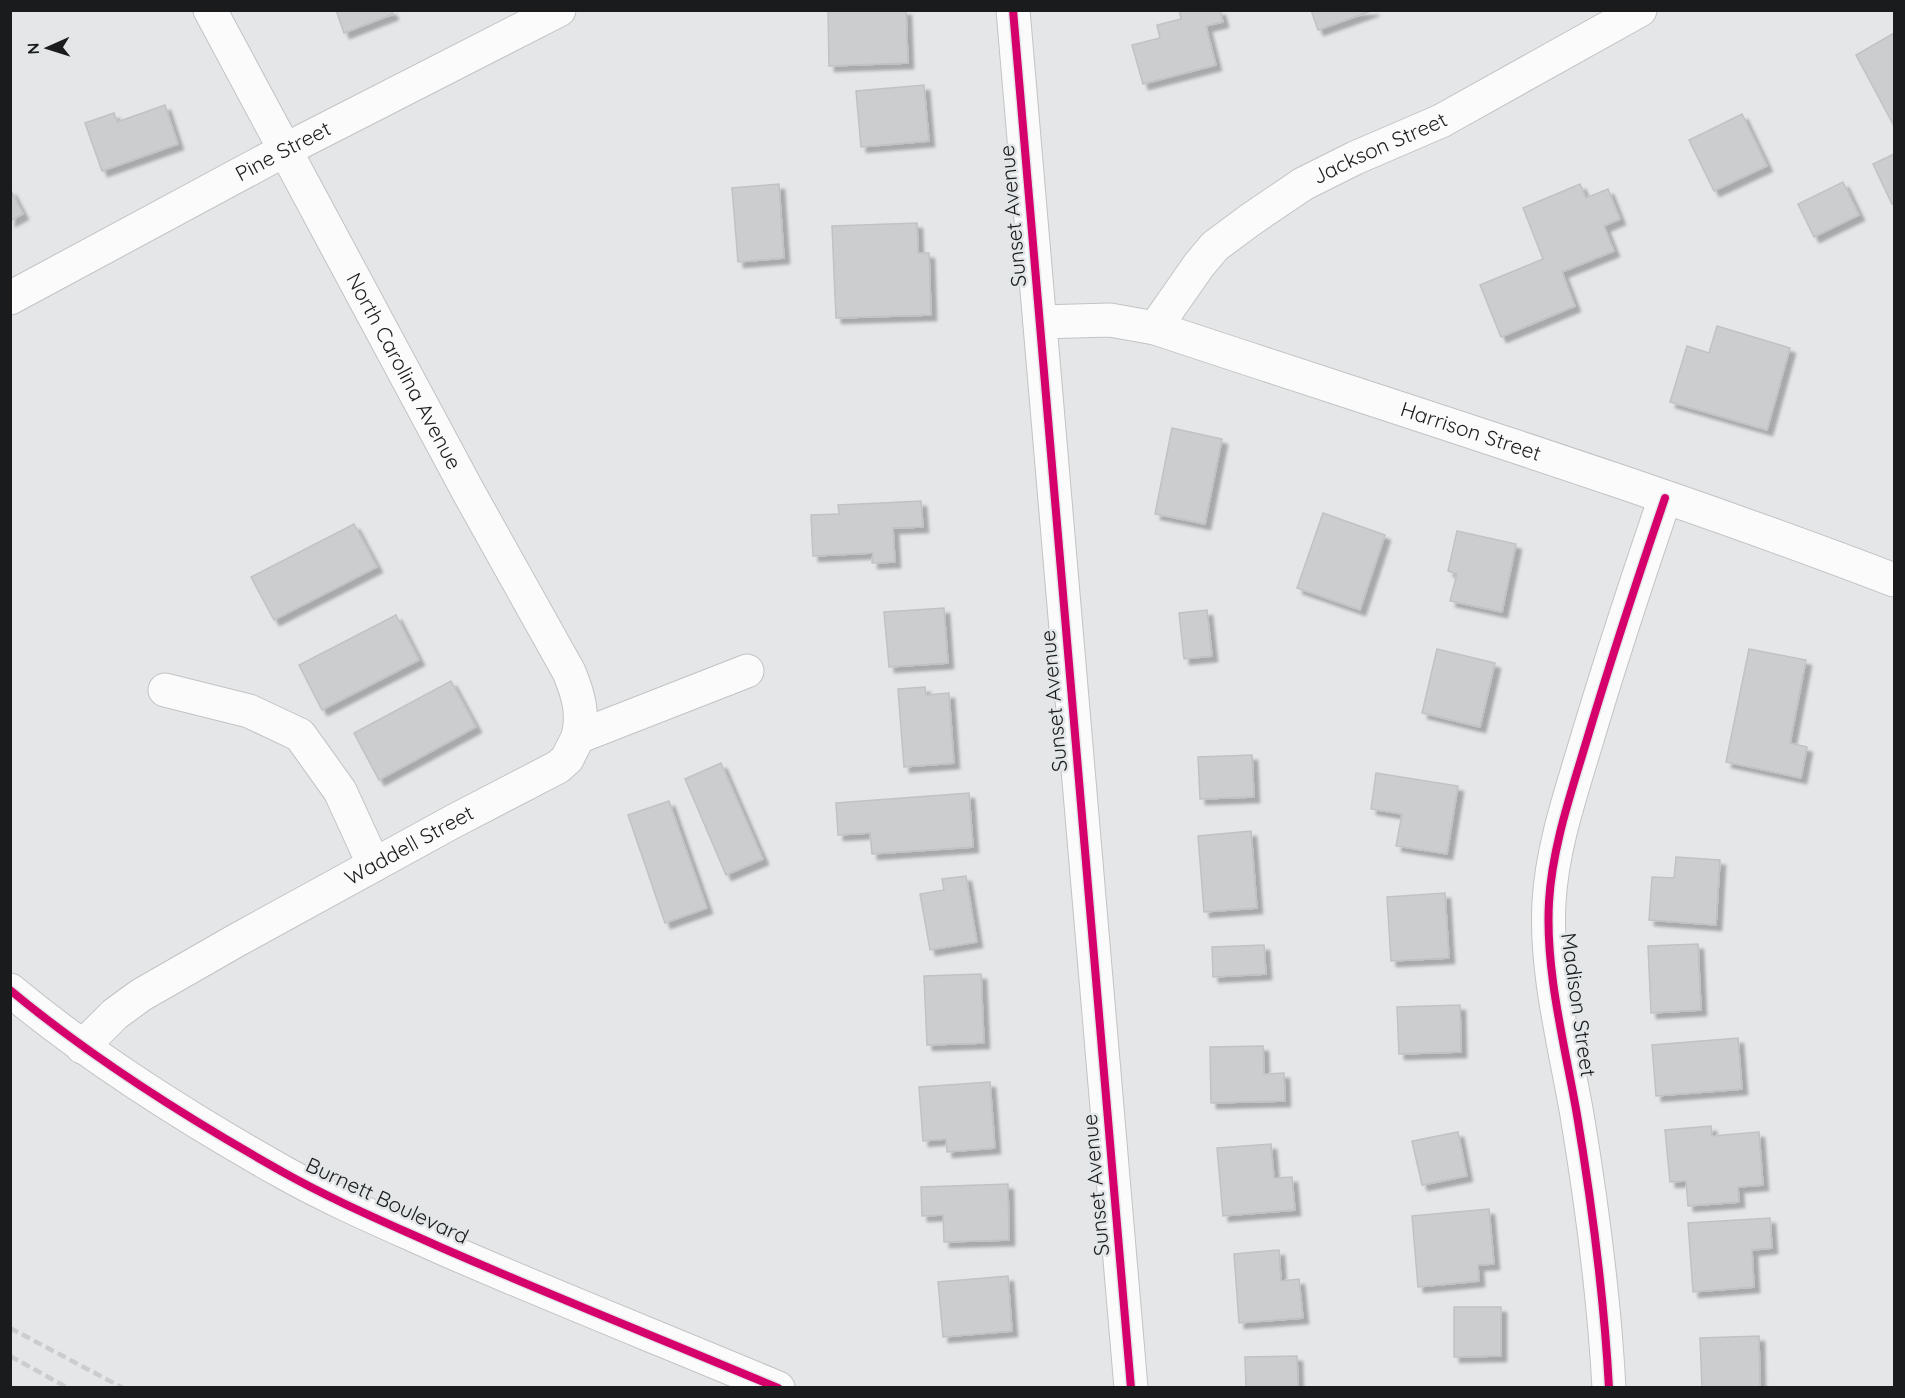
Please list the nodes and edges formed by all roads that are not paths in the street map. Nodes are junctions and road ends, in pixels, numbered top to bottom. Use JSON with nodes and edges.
{"nodes":[{"id":1,"x":210,"y":10,"type":"edge"},
{"id":2,"x":559,"y":10,"type":"edge"},
{"id":3,"x":1014,"y":10,"type":"edge"},
{"id":4,"x":1640,"y":10,"type":"edge"},
{"id":5,"x":285,"y":150,"type":"junction"},
{"id":6,"x":10,"y":298,"type":"edge"},
{"id":7,"x":1040,"y":322,"type":"junction"},
{"id":8,"x":1155,"y":328,"type":"junction"},
{"id":9,"x":1665,"y":498,"type":"junction"},
{"id":10,"x":1894,"y":580,"type":"edge"},
{"id":11,"x":747,"y":671,"type":"dead end"},
{"id":12,"x":165,"y":690,"type":"dead end"},
{"id":13,"x":578,"y":737,"type":"junction"},
{"id":14,"x":374,"y":865,"type":"junction"},
{"id":15,"x":10,"y":990,"type":"edge"},
{"id":16,"x":82,"y":1047,"type":"junction"},
{"id":17,"x":778,"y":1388,"type":"edge"},
{"id":18,"x":1131,"y":1388,"type":"edge"},
{"id":19,"x":1609,"y":1388,"type":"edge"}],
"edges":[{"from":1,"to":5,"type":"street","name":"North Carolina Avenue"},
{"from":2,"to":5,"type":"street","name":"Pine Street"},
{"from":3,"to":7,"type":"street","name":"Sunset Avenue"},
{"from":4,"to":8,"type":"street","name":"Jackson Street"},
{"from":5,"to":6,"type":"street","name":"Pine Street"},
{"from":5,"to":13,"type":"street","name":"North Carolina Avenue"},
{"from":7,"to":8,"type":"street","name":"Harrison Street"},
{"from":7,"to":18,"type":"street","name":"Sunset Avenue"},
{"from":8,"to":9,"type":"street","name":"Harrison Street"},
{"from":9,"to":10,"type":"street","name":"Harrison Street"},
{"from":9,"to":19,"type":"street","name":"Madison Street"},
{"from":11,"to":13,"type":"street"},
{"from":12,"to":14,"type":"street"},
{"from":13,"to":14,"type":"street","name":"Waddell Street"},
{"from":14,"to":16,"type":"street","name":"Waddell Street"},
{"from":15,"to":16,"type":"street","name":"Burnett Boulevard"},
{"from":16,"to":17,"type":"street","name":"Burnett Boulevard"}]}
